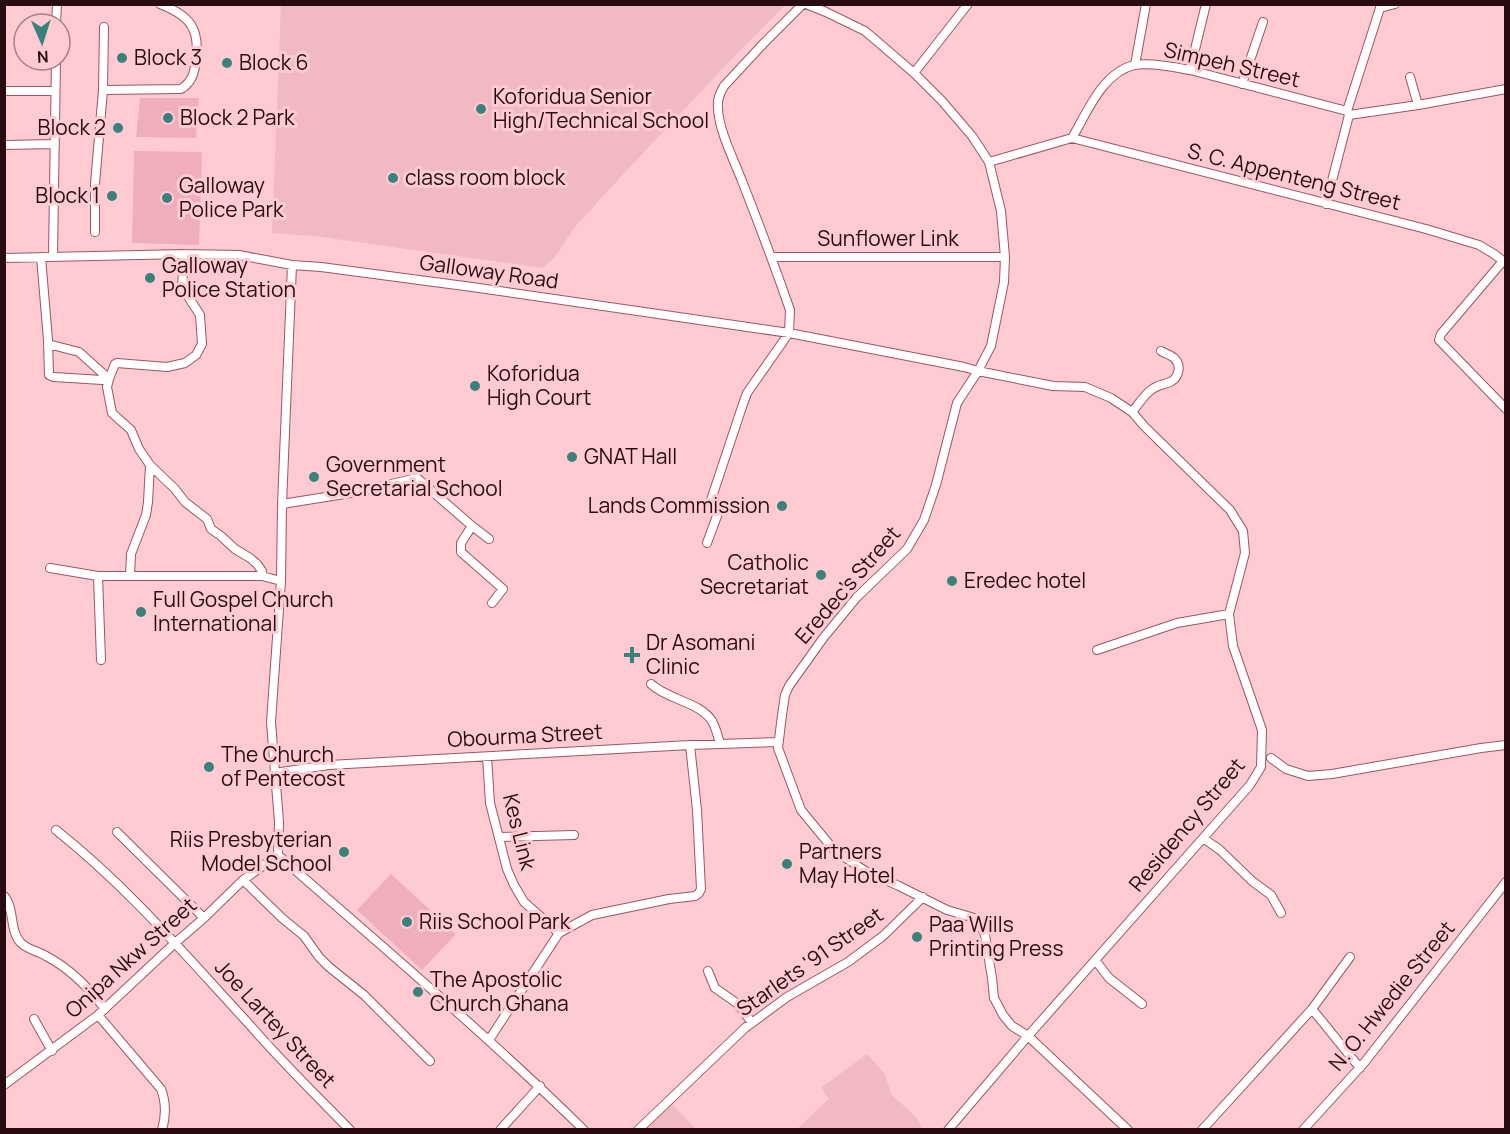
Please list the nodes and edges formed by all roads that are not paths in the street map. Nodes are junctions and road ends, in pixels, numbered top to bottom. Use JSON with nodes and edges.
{"nodes":[{"id":1,"x":160,"y":4,"type":"edge"},
{"id":2,"x":804,"y":4,"type":"edge"},
{"id":3,"x":968,"y":4,"type":"edge"},
{"id":4,"x":1146,"y":4,"type":"edge"},
{"id":5,"x":1206,"y":4,"type":"edge"},
{"id":6,"x":1395,"y":4,"type":"edge"},
{"id":7,"x":1380,"y":6,"type":"edge"},
{"id":8,"x":1263,"y":22,"type":"dead end"},
{"id":9,"x":105,"y":27,"type":"dead end"},
{"id":10,"x":1135,"y":65,"type":"junction"},
{"id":11,"x":1190,"y":70,"type":"junction"},
{"id":12,"x":56,"y":72,"type":"edge"},
{"id":13,"x":914,"y":72,"type":"junction"},
{"id":14,"x":1410,"y":77,"type":"dead end"},
{"id":15,"x":1242,"y":84,"type":"junction"},
{"id":16,"x":103,"y":90,"type":"junction"},
{"id":17,"x":1506,"y":90,"type":"edge"},
{"id":18,"x":4,"y":91,"type":"edge"},
{"id":19,"x":55,"y":91,"type":"junction"},
{"id":20,"x":1418,"y":105,"type":"junction"},
{"id":21,"x":1348,"y":113,"type":"junction"},
{"id":22,"x":1072,"y":138,"type":"junction"},
{"id":23,"x":55,"y":144,"type":"junction"},
{"id":24,"x":4,"y":145,"type":"edge"},
{"id":25,"x":989,"y":162,"type":"junction"},
{"id":26,"x":1326,"y":204,"type":"junction"},
{"id":27,"x":95,"y":232,"type":"dead end"},
{"id":28,"x":184,"y":254,"type":"junction"},
{"id":29,"x":41,"y":257,"type":"junction"},
{"id":30,"x":53,"y":257,"type":"junction"},
{"id":31,"x":772,"y":257,"type":"junction"},
{"id":32,"x":1005,"y":257,"type":"junction"},
{"id":33,"x":4,"y":258,"type":"edge"},
{"id":34,"x":1505,"y":261,"type":"edge"},
{"id":35,"x":292,"y":265,"type":"junction"},
{"id":36,"x":789,"y":333,"type":"junction"},
{"id":37,"x":48,"y":344,"type":"junction"},
{"id":38,"x":1161,"y":351,"type":"dead end"},
{"id":39,"x":964,"y":367,"type":"joint"},
{"id":40,"x":978,"y":371,"type":"junction"},
{"id":41,"x":109,"y":379,"type":"junction"},
{"id":42,"x":1506,"y":409,"type":"edge"},
{"id":43,"x":1132,"y":412,"type":"junction"},
{"id":44,"x":150,"y":465,"type":"junction"},
{"id":45,"x":282,"y":504,"type":"junction"},
{"id":46,"x":472,"y":526,"type":"junction"},
{"id":47,"x":489,"y":539,"type":"dead end"},
{"id":48,"x":707,"y":543,"type":"dead end"},
{"id":49,"x":50,"y":568,"type":"dead end"},
{"id":50,"x":98,"y":576,"type":"junction"},
{"id":51,"x":130,"y":576,"type":"junction"},
{"id":52,"x":262,"y":576,"type":"junction"},
{"id":53,"x":281,"y":581,"type":"junction"},
{"id":54,"x":492,"y":603,"type":"dead end"},
{"id":55,"x":1229,"y":614,"type":"junction"},
{"id":56,"x":1097,"y":650,"type":"dead end"},
{"id":57,"x":101,"y":660,"type":"dead end"},
{"id":58,"x":651,"y":684,"type":"dead end"},
{"id":59,"x":778,"y":742,"type":"junction"},
{"id":60,"x":720,"y":744,"type":"junction"},
{"id":61,"x":690,"y":745,"type":"junction"},
{"id":62,"x":1506,"y":745,"type":"edge"},
{"id":63,"x":487,"y":757,"type":"junction"},
{"id":64,"x":1271,"y":758,"type":"dead end"},
{"id":65,"x":274,"y":773,"type":"junction"},
{"id":66,"x":56,"y":830,"type":"dead end"},
{"id":67,"x":117,"y":832,"type":"dead end"},
{"id":68,"x":574,"y":835,"type":"dead end"},
{"id":69,"x":499,"y":837,"type":"junction"},
{"id":70,"x":1203,"y":838,"type":"junction"},
{"id":71,"x":279,"y":855,"type":"junction"},
{"id":72,"x":243,"y":880,"type":"junction"},
{"id":73,"x":1506,"y":882,"type":"edge"},
{"id":74,"x":4,"y":896,"type":"edge"},
{"id":75,"x":923,"y":897,"type":"junction"},
{"id":76,"x":1281,"y":913,"type":"dead end"},
{"id":77,"x":204,"y":918,"type":"junction"},
{"id":78,"x":559,"y":933,"type":"junction"},
{"id":79,"x":175,"y":943,"type":"junction"},
{"id":80,"x":1350,"y":957,"type":"dead end"},
{"id":81,"x":1095,"y":960,"type":"junction"},
{"id":82,"x":708,"y":971,"type":"dead end"},
{"id":83,"x":1142,"y":1004,"type":"dead end"},
{"id":84,"x":105,"y":1009,"type":"junction"},
{"id":85,"x":1312,"y":1009,"type":"junction"},
{"id":86,"x":98,"y":1015,"type":"junction"},
{"id":87,"x":34,"y":1019,"type":"dead end"},
{"id":88,"x":752,"y":1023,"type":"junction"},
{"id":89,"x":1028,"y":1036,"type":"junction"},
{"id":90,"x":489,"y":1040,"type":"junction"},
{"id":91,"x":52,"y":1051,"type":"junction"},
{"id":92,"x":430,"y":1061,"type":"dead end"},
{"id":93,"x":1360,"y":1068,"type":"junction"},
{"id":94,"x":4,"y":1085,"type":"edge"},
{"id":95,"x":540,"y":1086,"type":"junction"},
{"id":96,"x":162,"y":1130,"type":"edge"},
{"id":97,"x":350,"y":1130,"type":"edge"},
{"id":98,"x":500,"y":1130,"type":"edge"},
{"id":99,"x":584,"y":1130,"type":"edge"},
{"id":100,"x":638,"y":1130,"type":"edge"},
{"id":101,"x":948,"y":1130,"type":"edge"},
{"id":102,"x":1128,"y":1130,"type":"edge"},
{"id":103,"x":1202,"y":1130,"type":"edge"},
{"id":104,"x":1304,"y":1130,"type":"edge"}],
"edges":[{"from":1,"to":16,"type":"street"},
{"from":2,"to":13,"type":"street","name":"Eredec's Street"},
{"from":2,"to":31,"type":"street"},
{"from":3,"to":13,"type":"street"},
{"from":4,"to":10,"type":"street"},
{"from":5,"to":11,"type":"street"},
{"from":6,"to":7,"type":"street"},
{"from":7,"to":21,"type":"street"},
{"from":8,"to":15,"type":"street"},
{"from":9,"to":16,"type":"street"},
{"from":10,"to":11,"type":"street","name":"Simpeh Street"},
{"from":10,"to":22,"type":"street","name":"Simpeh Street"},
{"from":11,"to":15,"type":"street","name":"Simpeh Street"},
{"from":12,"to":19,"type":"street"},
{"from":13,"to":25,"type":"street","name":"Eredec's Street"},
{"from":14,"to":20,"type":"street"},
{"from":15,"to":21,"type":"street","name":"Simpeh Street"},
{"from":16,"to":27,"type":"street"},
{"from":17,"to":20,"type":"street"},
{"from":18,"to":19,"type":"street"},
{"from":19,"to":23,"type":"street"},
{"from":20,"to":21,"type":"street"},
{"from":21,"to":26,"type":"street"},
{"from":22,"to":25,"type":"street"},
{"from":22,"to":26,"type":"street","name":"S. C. Appenteng Street"},
{"from":23,"to":24,"type":"street"},
{"from":23,"to":30,"type":"street"},
{"from":25,"to":32,"type":"street","name":"Eredec's Street"},
{"from":26,"to":34,"type":"street","name":"S. C. Appenteng Street"},
{"from":28,"to":30,"type":"street","name":"Galloway Road"},
{"from":28,"to":35,"type":"street","name":"Galloway Road"},
{"from":28,"to":41,"type":"street"},
{"from":29,"to":30,"type":"street","name":"Galloway Road"},
{"from":29,"to":33,"type":"street","name":"Galloway Road"},
{"from":29,"to":37,"type":"street"},
{"from":31,"to":32,"type":"street","name":"Sunflower Link"},
{"from":31,"to":36,"type":"street"},
{"from":32,"to":40,"type":"street","name":"Eredec's Street"},
{"from":34,"to":42,"type":"street"},
{"from":35,"to":36,"type":"street","name":"Galloway Road"},
{"from":35,"to":45,"type":"street"},
{"from":36,"to":39,"type":"street","name":"Galloway Road"},
{"from":36,"to":48,"type":"street"},
{"from":37,"to":41,"type":"street"},
{"from":37,"to":41,"type":"street"},
{"from":38,"to":43,"type":"street"},
{"from":39,"to":40,"type":"street","name":"Residency Street"},
{"from":40,"to":43,"type":"street","name":"Residency Street"},
{"from":40,"to":59,"type":"street","name":"Eredec's Street"},
{"from":41,"to":44,"type":"street"},
{"from":43,"to":55,"type":"street","name":"Residency Street"},
{"from":44,"to":51,"type":"street"},
{"from":44,"to":52,"type":"street"},
{"from":45,"to":46,"type":"street"},
{"from":45,"to":53,"type":"street"},
{"from":46,"to":47,"type":"street"},
{"from":46,"to":54,"type":"street"},
{"from":49,"to":50,"type":"street"},
{"from":50,"to":51,"type":"street"},
{"from":50,"to":57,"type":"street"},
{"from":51,"to":52,"type":"street"},
{"from":52,"to":53,"type":"street"},
{"from":53,"to":65,"type":"street"},
{"from":55,"to":56,"type":"street"},
{"from":55,"to":70,"type":"street","name":"Residency Street"},
{"from":58,"to":60,"type":"street"},
{"from":59,"to":60,"type":"street","name":"Obourma Street"},
{"from":59,"to":75,"type":"street","name":"Eredec's Street"},
{"from":60,"to":61,"type":"street","name":"Obourma Street"},
{"from":61,"to":63,"type":"street","name":"Obourma Street"},
{"from":61,"to":78,"type":"street"},
{"from":62,"to":64,"type":"street"},
{"from":63,"to":65,"type":"street","name":"Obourma Street"},
{"from":63,"to":69,"type":"street","name":"Kes Link"},
{"from":65,"to":71,"type":"street"},
{"from":66,"to":79,"type":"street","name":"Joe Lartey Street"},
{"from":67,"to":77,"type":"street"},
{"from":68,"to":69,"type":"street"},
{"from":69,"to":78,"type":"street","name":"Kes Link"},
{"from":70,"to":76,"type":"street"},
{"from":70,"to":81,"type":"street","name":"Residency Street"},
{"from":71,"to":72,"type":"street","name":"Onipa Nkw Street"},
{"from":71,"to":90,"type":"street"},
{"from":72,"to":77,"type":"street","name":"Onipa Nkw Street"},
{"from":72,"to":92,"type":"street"},
{"from":73,"to":93,"type":"street","name":"N. O. Hwedie Street"},
{"from":74,"to":84,"type":"street"},
{"from":75,"to":88,"type":"street","name":"Starlets '91 Street"},
{"from":75,"to":89,"type":"street","name":"Eredec's Street"},
{"from":77,"to":79,"type":"street","name":"Onipa Nkw Street"},
{"from":78,"to":90,"type":"street"},
{"from":79,"to":84,"type":"street","name":"Onipa Nkw Street"},
{"from":79,"to":97,"type":"street","name":"Joe Lartey Street"},
{"from":80,"to":85,"type":"street"},
{"from":81,"to":83,"type":"street"},
{"from":81,"to":89,"type":"street","name":"Residency Street"},
{"from":82,"to":88,"type":"street"},
{"from":84,"to":86,"type":"street","name":"Onipa Nkw Street"},
{"from":85,"to":93,"type":"street"},
{"from":85,"to":103,"type":"street"},
{"from":86,"to":91,"type":"street","name":"Onipa Nkw Street"},
{"from":86,"to":96,"type":"street"},
{"from":87,"to":91,"type":"street"},
{"from":88,"to":100,"type":"street","name":"Starlets '91 Street"},
{"from":89,"to":101,"type":"street","name":"Residency Street"},
{"from":89,"to":102,"type":"street","name":"Eredec's Street"},
{"from":90,"to":95,"type":"street"},
{"from":91,"to":94,"type":"street","name":"Onipa Nkw Street"},
{"from":93,"to":104,"type":"street","name":"N. O. Hwedie Street"},
{"from":95,"to":98,"type":"street"},
{"from":95,"to":99,"type":"street"}]}
